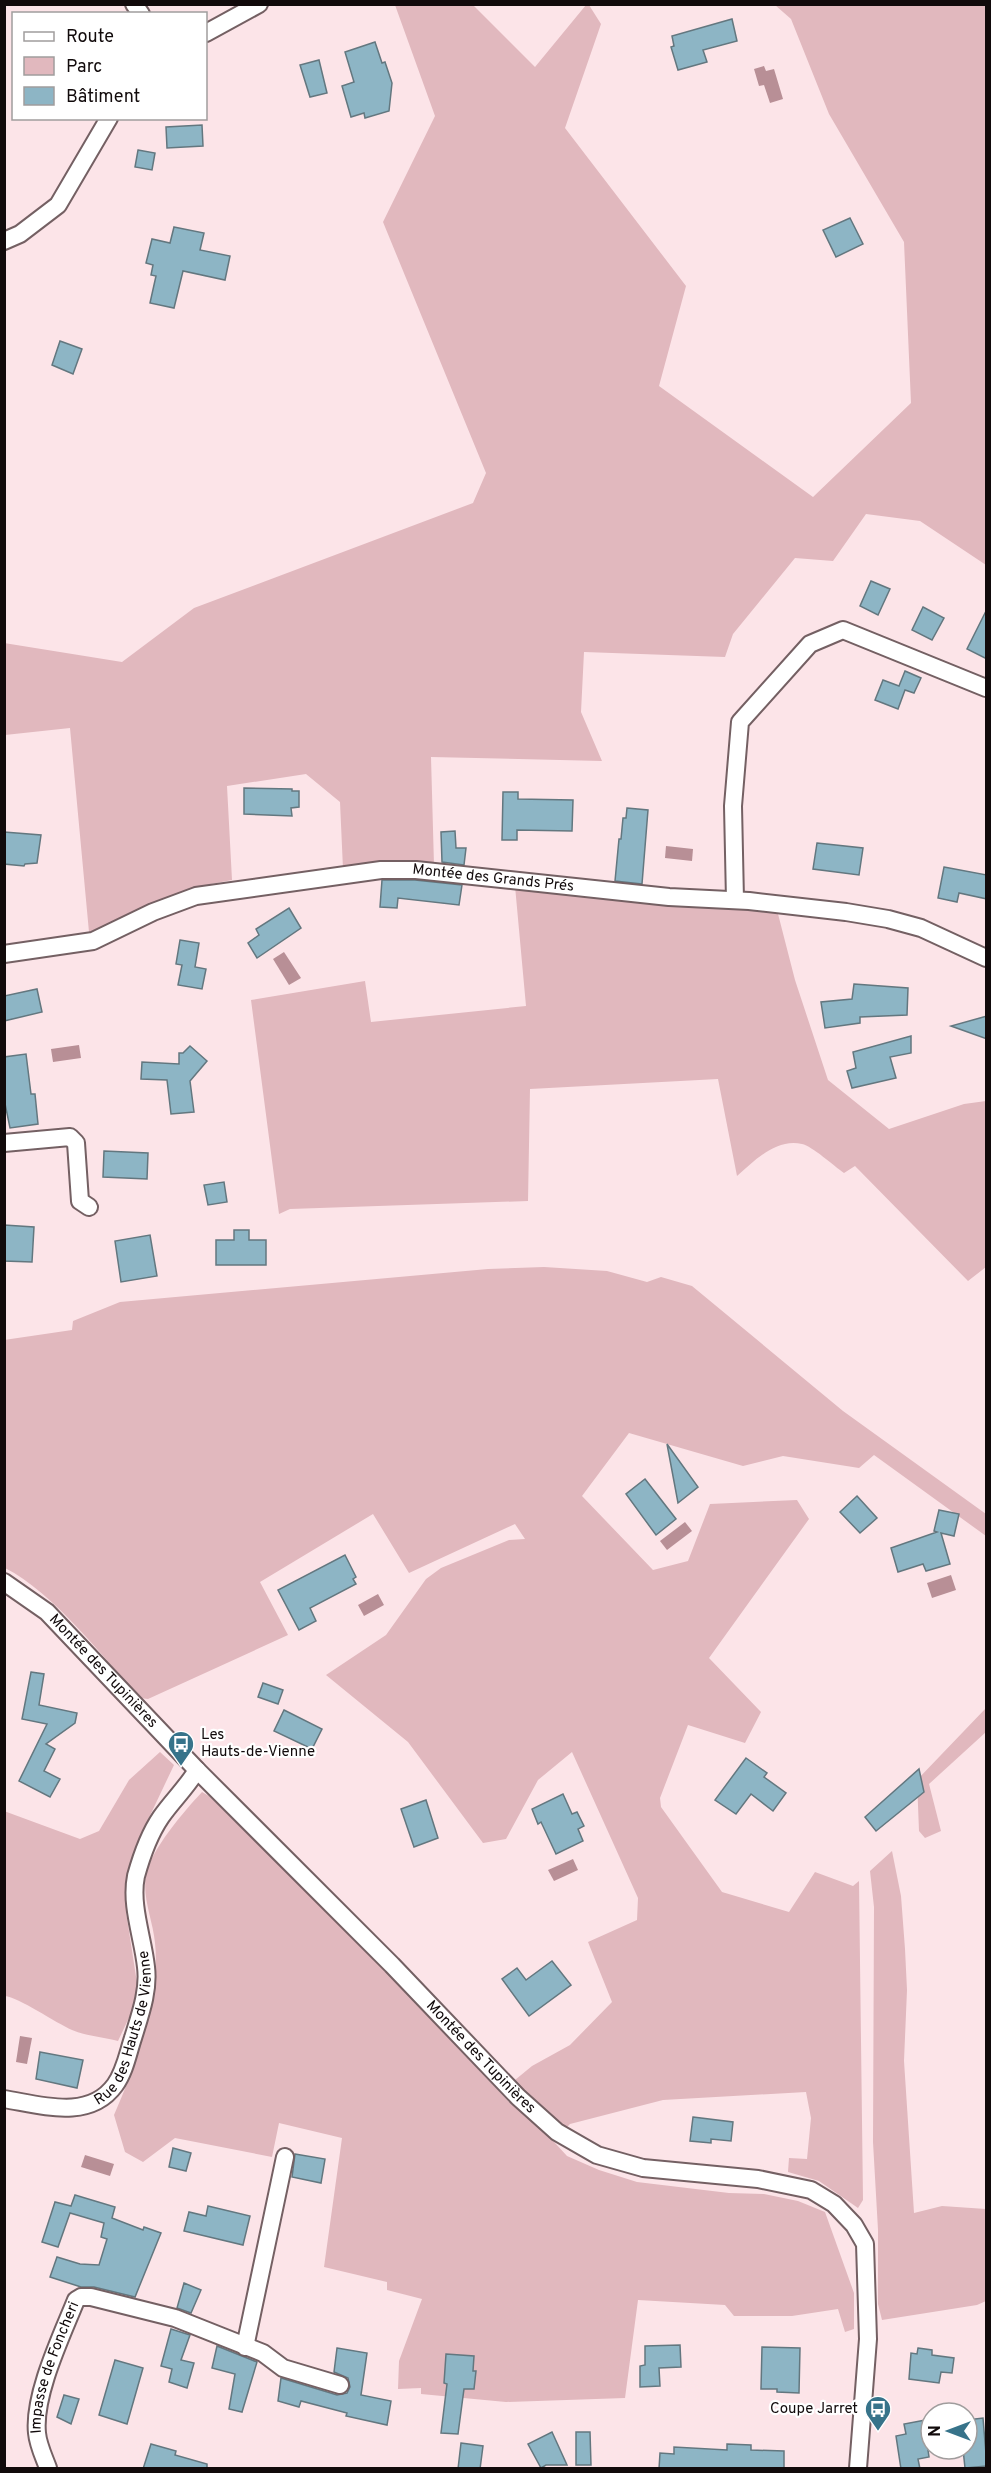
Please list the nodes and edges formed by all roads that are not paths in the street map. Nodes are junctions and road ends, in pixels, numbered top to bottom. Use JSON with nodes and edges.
{"nodes":[{"id":1,"x":259,"y":4,"type":"edge"},
{"id":2,"x":207,"y":32,"type":"edge"},
{"id":3,"x":108,"y":120,"type":"edge"},
{"id":4,"x":4,"y":241,"type":"edge"},
{"id":5,"x":987,"y":688,"type":"edge"},
{"id":6,"x":735,"y":900,"type":"junction"},
{"id":7,"x":4,"y":954,"type":"edge"},
{"id":8,"x":987,"y":958,"type":"edge"},
{"id":9,"x":4,"y":1143,"type":"edge"},
{"id":10,"x":89,"y":1207,"type":"dead end"},
{"id":11,"x":4,"y":1582,"type":"edge"},
{"id":12,"x":197,"y":1770,"type":"junction"},
{"id":13,"x":4,"y":2098,"type":"edge"},
{"id":14,"x":285,"y":2157,"type":"dead end"},
{"id":15,"x":245,"y":2347,"type":"junction"},
{"id":16,"x":340,"y":2385,"type":"dead end"},
{"id":17,"x":48,"y":2469,"type":"edge"},
{"id":18,"x":858,"y":2469,"type":"edge"}],
"edges":[{"from":1,"to":2,"type":"street"},
{"from":3,"to":4,"type":"street"},
{"from":5,"to":6,"type":"street"},
{"from":6,"to":7,"type":"street","name":"Montée des Grands Prés"},
{"from":6,"to":8,"type":"street","name":"Montée des Grands Prés"},
{"from":9,"to":10,"type":"street"},
{"from":11,"to":12,"type":"street","name":"Montée des Tupinières"},
{"from":12,"to":13,"type":"street","name":"Rue des Hauts de Vienne"},
{"from":12,"to":18,"type":"street","name":"Montée des Tupinières"},
{"from":14,"to":15,"type":"street"},
{"from":15,"to":16,"type":"street","name":"Impasse de Foncheri"},
{"from":15,"to":17,"type":"street","name":"Impasse de Foncheri"}]}
